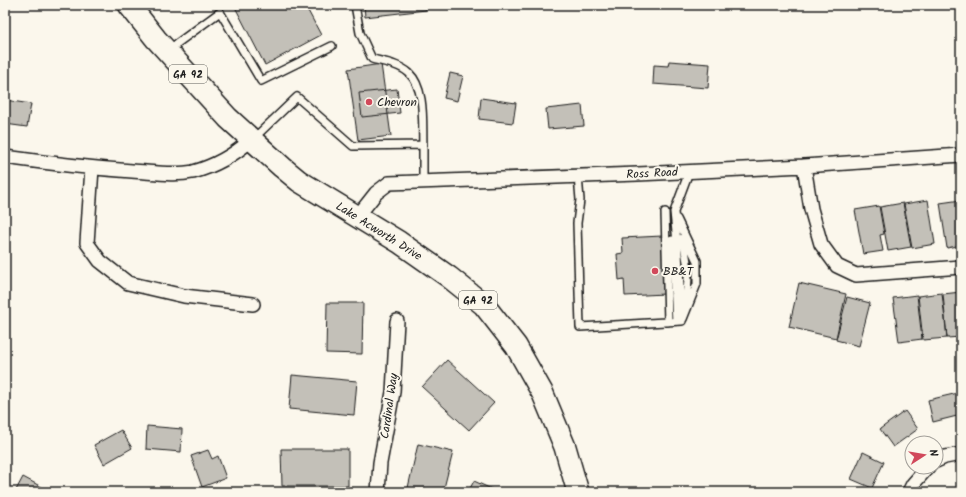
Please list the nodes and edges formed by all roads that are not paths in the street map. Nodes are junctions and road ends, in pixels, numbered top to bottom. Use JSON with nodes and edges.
{"nodes":[{"id":1,"x":129,"y":5,"type":"edge"},
{"id":2,"x":355,"y":5,"type":"edge"},
{"id":3,"x":332,"y":46,"type":"dead end"},
{"id":4,"x":167,"y":51,"type":"junction"},
{"id":5,"x":251,"y":140,"type":"junction"},
{"id":6,"x":423,"y":145,"type":"junction"},
{"id":7,"x":961,"y":155,"type":"edge"},
{"id":8,"x":5,"y":157,"type":"edge"},
{"id":9,"x":804,"y":166,"type":"junction"},
{"id":10,"x":92,"y":168,"type":"junction"},
{"id":11,"x":689,"y":172,"type":"junction"},
{"id":12,"x":578,"y":176,"type":"junction"},
{"id":13,"x":423,"y":181,"type":"junction"},
{"id":14,"x":669,"y":212,"type":"junction"},
{"id":15,"x":357,"y":217,"type":"junction"},
{"id":16,"x":961,"y":267,"type":"edge"},
{"id":17,"x":253,"y":304,"type":"dead end"},
{"id":18,"x":397,"y":320,"type":"dead end"},
{"id":19,"x":679,"y":321,"type":"junction"},
{"id":20,"x":668,"y":322,"type":"junction"},
{"id":21,"x":961,"y":454,"type":"edge"},
{"id":22,"x":944,"y":457,"type":"edge"},
{"id":23,"x":921,"y":475,"type":"edge"},
{"id":24,"x":378,"y":492,"type":"edge"},
{"id":25,"x":578,"y":492,"type":"edge"},
{"id":26,"x":909,"y":492,"type":"edge"}],
"edges":[{"from":1,"to":4,"type":"main road","name":"Lake Acworth Drive","number":"GA 92"},
{"from":2,"to":6,"type":"lane"},
{"from":3,"to":4,"type":"lane"},
{"from":4,"to":5,"type":"main road","name":"Lake Acworth Drive","number":"GA 92"},
{"from":5,"to":6,"type":"lane"},
{"from":5,"to":10,"type":"street"},
{"from":5,"to":15,"type":"main road","name":"Lake Acworth Drive","number":"GA 92"},
{"from":6,"to":13,"type":"lane"},
{"from":7,"to":9,"type":"street","name":"Ross Road"},
{"from":8,"to":10,"type":"street"},
{"from":9,"to":11,"type":"street","name":"Ross Road"},
{"from":9,"to":16,"type":"street"},
{"from":10,"to":17,"type":"street"},
{"from":11,"to":12,"type":"street","name":"Ross Road"},
{"from":11,"to":14,"type":"lane"},
{"from":12,"to":13,"type":"street","name":"Ross Road"},
{"from":12,"to":20,"type":"lane"},
{"from":13,"to":15,"type":"street","name":"Ross Road"},
{"from":14,"to":19,"type":"lane"},
{"from":14,"to":19,"type":"lane"},
{"from":14,"to":20,"type":"lane"},
{"from":15,"to":25,"type":"main road","name":"Lake Acworth Drive","number":"GA 92"},
{"from":18,"to":24,"type":"street","name":"Cardinal Way"},
{"from":19,"to":20,"type":"lane"},
{"from":21,"to":22,"type":"street"},
{"from":23,"to":26,"type":"street"}]}
